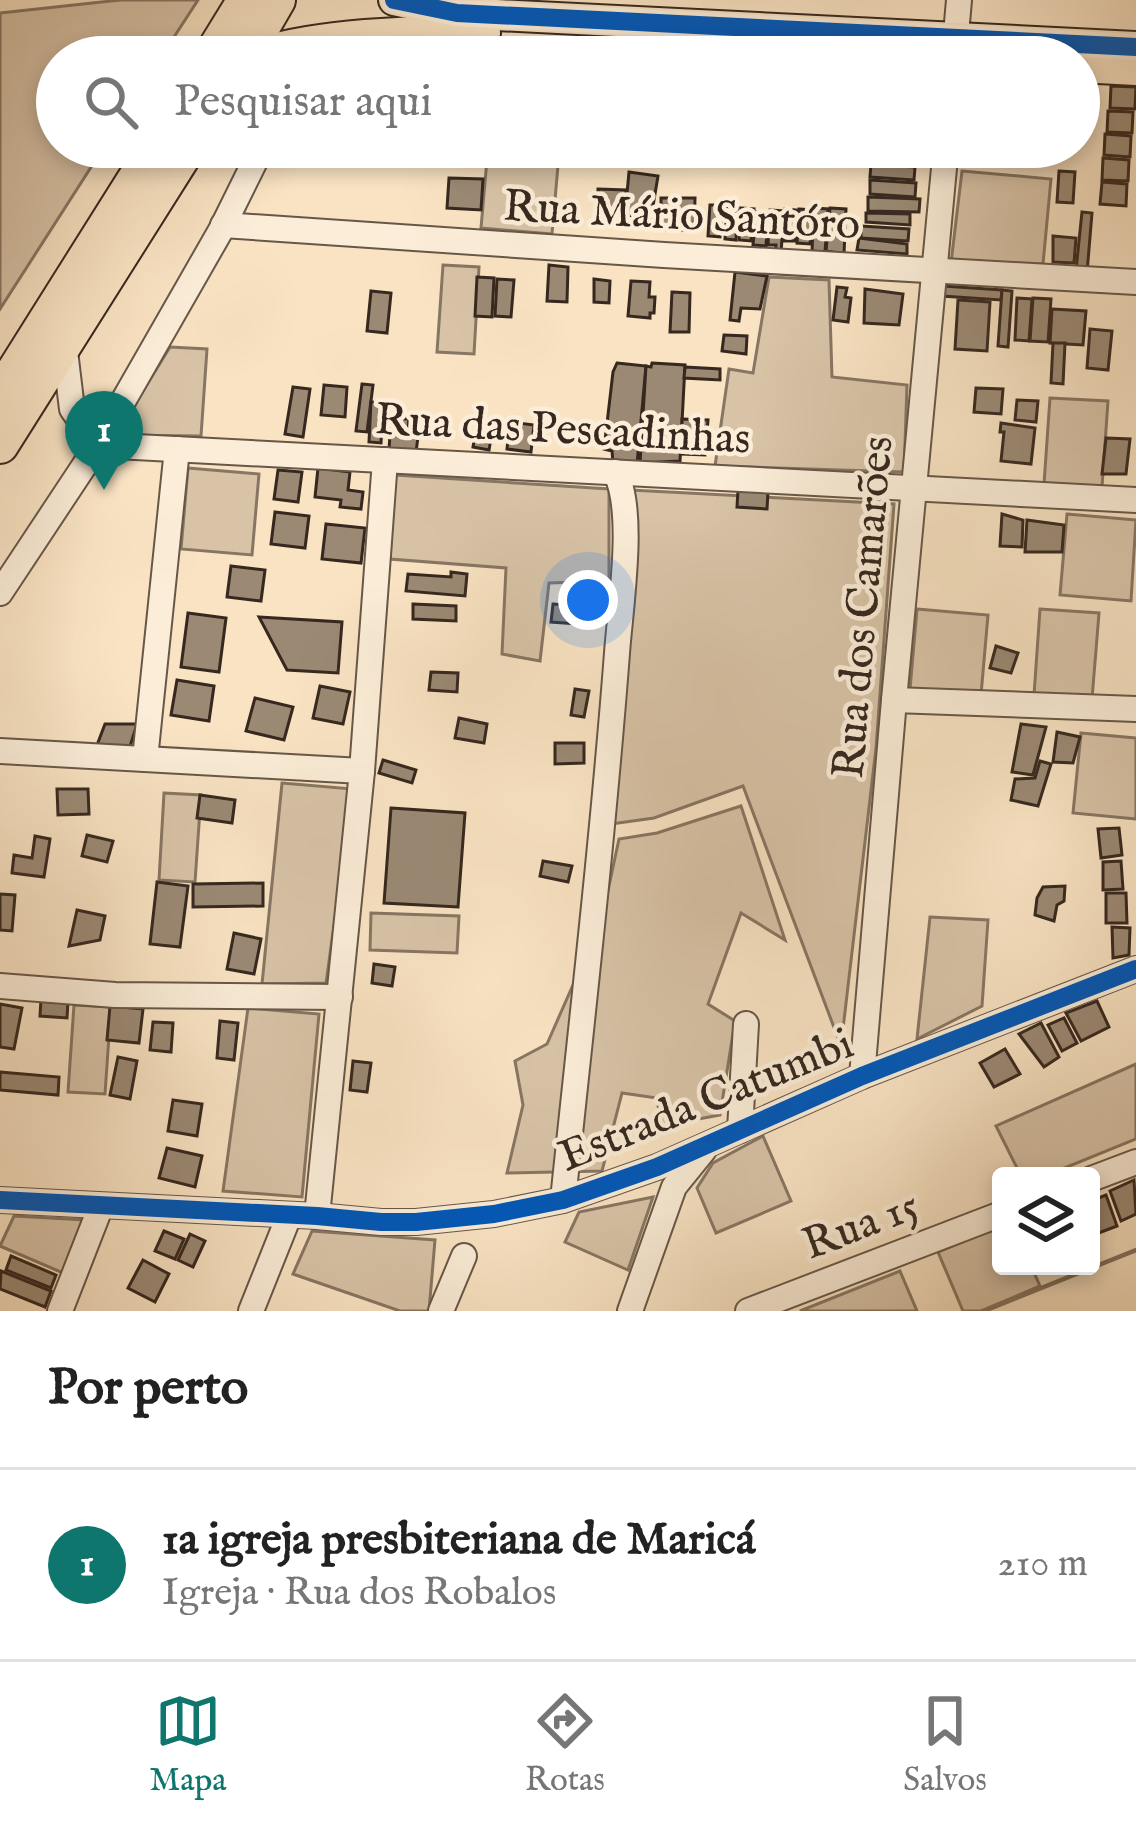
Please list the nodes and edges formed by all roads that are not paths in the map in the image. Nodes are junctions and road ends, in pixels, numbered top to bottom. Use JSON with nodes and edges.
{"nodes":[{"id":1,"x":246,"y":0,"type":"edge"},
{"id":2,"x":278,"y":0,"type":"edge"},
{"id":3,"x":391,"y":0,"type":"edge"},
{"id":4,"x":959,"y":0,"type":"edge"},
{"id":5,"x":497,"y":24,"type":"junction"},
{"id":6,"x":391,"y":34,"type":"junction"},
{"id":7,"x":225,"y":36,"type":"edge"},
{"id":8,"x":258,"y":36,"type":"edge"},
{"id":9,"x":380,"y":36,"type":"edge"},
{"id":10,"x":646,"y":36,"type":"edge"},
{"id":11,"x":736,"y":36,"type":"edge"},
{"id":12,"x":956,"y":36,"type":"edge"},
{"id":13,"x":1100,"y":47,"type":"edge"},
{"id":14,"x":1136,"y":47,"type":"edge"},
{"id":15,"x":1100,"y":68,"type":"edge"},
{"id":16,"x":1136,"y":70,"type":"edge"},
{"id":17,"x":143,"y":168,"type":"edge"},
{"id":18,"x":175,"y":168,"type":"edge"},
{"id":19,"x":252,"y":168,"type":"edge"},
{"id":20,"x":944,"y":168,"type":"edge"},
{"id":21,"x":223,"y":226,"type":"junction"},
{"id":22,"x":934,"y":270,"type":"junction"},
{"id":23,"x":1136,"y":282,"type":"edge"},
{"id":24,"x":64,"y":341,"type":"junction"},
{"id":25,"x":0,"y":394,"type":"edge"},
{"id":26,"x":0,"y":445,"type":"edge"},
{"id":27,"x":98,"y":445,"type":"junction"},
{"id":28,"x":177,"y":449,"type":"junction"},
{"id":29,"x":385,"y":460,"type":"junction"},
{"id":30,"x":615,"y":472,"type":"junction"},
{"id":31,"x":915,"y":488,"type":"junction"},
{"id":32,"x":1136,"y":500,"type":"edge"},
{"id":33,"x":0,"y":593,"type":"edge"},
{"id":34,"x":894,"y":700,"type":"junction"},
{"id":35,"x":1136,"y":709,"type":"edge"},
{"id":36,"x":0,"y":751,"type":"edge"},
{"id":37,"x":145,"y":759,"type":"junction"},
{"id":38,"x":362,"y":771,"type":"junction"},
{"id":39,"x":1136,"y":969,"type":"edge"},
{"id":40,"x":0,"y":986,"type":"edge"},
{"id":41,"x":340,"y":997,"type":"junction"},
{"id":42,"x":746,"y":1024,"type":"dead end"},
{"id":43,"x":862,"y":1076,"type":"junction"},
{"id":44,"x":740,"y":1130,"type":"junction"},
{"id":45,"x":709,"y":1143,"type":"junction"},
{"id":46,"x":1136,"y":1162,"type":"edge"},
{"id":47,"x":657,"y":1166,"type":"junction"},
{"id":48,"x":1100,"y":1176,"type":"edge"},
{"id":49,"x":674,"y":1187,"type":"junction"},
{"id":50,"x":0,"y":1200,"type":"edge"},
{"id":51,"x":563,"y":1200,"type":"junction"},
{"id":52,"x":101,"y":1206,"type":"junction"},
{"id":53,"x":289,"y":1216,"type":"junction"},
{"id":54,"x":317,"y":1216,"type":"junction"},
{"id":55,"x":992,"y":1217,"type":"edge"},
{"id":56,"x":464,"y":1256,"type":"dead end"},
{"id":57,"x":60,"y":1311,"type":"edge"},
{"id":58,"x":251,"y":1311,"type":"edge"},
{"id":59,"x":441,"y":1311,"type":"edge"},
{"id":60,"x":630,"y":1311,"type":"edge"},
{"id":61,"x":748,"y":1311,"type":"edge"}],
"edges":[{"from":1,"to":7,"type":"highway"},
{"from":2,"to":8,"type":"highway"},
{"from":3,"to":5,"type":"main road"},
{"from":3,"to":6,"type":"main road"},
{"from":4,"to":12,"type":"street"},
{"from":5,"to":6,"type":"main road"},
{"from":5,"to":10,"type":"main road"},
{"from":5,"to":11,"type":"main road"},
{"from":6,"to":9,"type":"main road"},
{"from":13,"to":14,"type":"main road"},
{"from":15,"to":16,"type":"main road"},
{"from":17,"to":25,"type":"highway"},
{"from":18,"to":24,"type":"highway"},
{"from":19,"to":21,"type":"street"},
{"from":20,"to":22,"type":"street","name":"Rua dos Camarões"},
{"from":21,"to":22,"type":"street","name":"Rua Mário Santóro"},
{"from":21,"to":27,"type":"street"},
{"from":22,"to":23,"type":"street","name":"Rua Mário Santóro"},
{"from":22,"to":31,"type":"street","name":"Rua dos Camarões"},
{"from":24,"to":26,"type":"highway"},
{"from":24,"to":27,"type":"street"},
{"from":27,"to":28,"type":"street","name":"Rua das Pescadinhas"},
{"from":27,"to":33,"type":"street"},
{"from":28,"to":29,"type":"street","name":"Rua das Pescadinhas"},
{"from":28,"to":37,"type":"street"},
{"from":29,"to":30,"type":"street","name":"Rua das Pescadinhas"},
{"from":29,"to":38,"type":"street"},
{"from":30,"to":31,"type":"street","name":"Rua das Pescadinhas"},
{"from":30,"to":51,"type":"street"},
{"from":31,"to":32,"type":"street","name":"Rua das Pescadinhas"},
{"from":31,"to":34,"type":"street","name":"Rua dos Camarões"},
{"from":34,"to":35,"type":"street"},
{"from":34,"to":43,"type":"street","name":"Rua dos Camarões"},
{"from":36,"to":37,"type":"street"},
{"from":37,"to":38,"type":"street"},
{"from":38,"to":41,"type":"street"},
{"from":39,"to":43,"type":"street","name":"Estrada Catumbi"},
{"from":40,"to":41,"type":"street"},
{"from":41,"to":54,"type":"street"},
{"from":42,"to":44,"type":"street"},
{"from":43,"to":44,"type":"street","name":"Estrada Catumbi"},
{"from":44,"to":45,"type":"street","name":"Estrada Catumbi"},
{"from":45,"to":47,"type":"street","name":"Estrada Catumbi"},
{"from":45,"to":49,"type":"street"},
{"from":46,"to":48,"type":"street"},
{"from":47,"to":49,"type":"street"},
{"from":47,"to":51,"type":"street","name":"Estrada Catumbi"},
{"from":49,"to":60,"type":"street"},
{"from":50,"to":52,"type":"street","name":"Estrada Catumbi"},
{"from":51,"to":54,"type":"street","name":"Estrada Catumbi"},
{"from":52,"to":53,"type":"street","name":"Estrada Catumbi"},
{"from":52,"to":57,"type":"street"},
{"from":53,"to":54,"type":"street","name":"Estrada Catumbi"},
{"from":53,"to":58,"type":"street"},
{"from":55,"to":61,"type":"street","name":"Rua 15"},
{"from":56,"to":59,"type":"street"}]}
